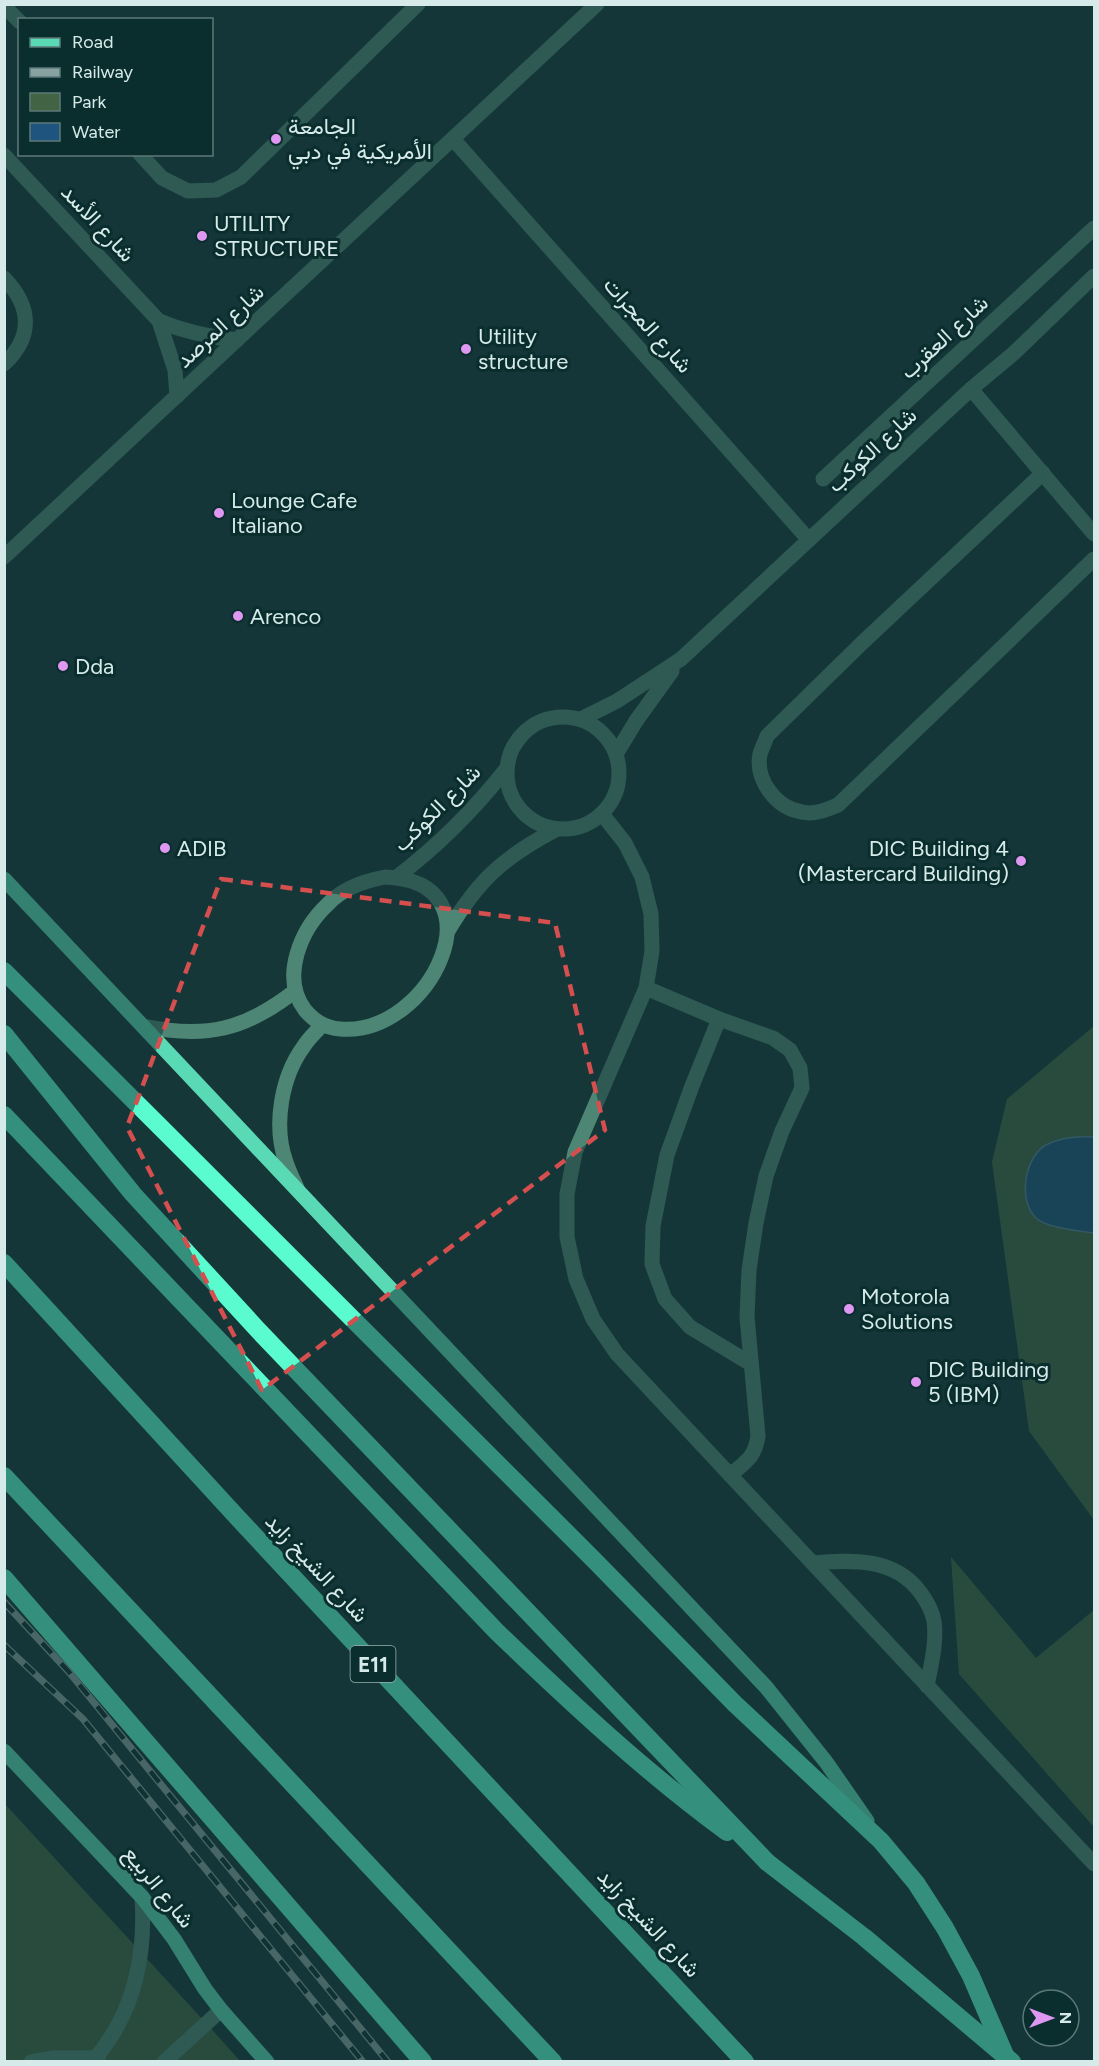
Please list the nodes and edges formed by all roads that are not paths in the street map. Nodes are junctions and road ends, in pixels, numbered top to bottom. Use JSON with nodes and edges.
{"nodes":[{"id":1,"x":418,"y":4,"type":"edge"},
{"id":2,"x":597,"y":4,"type":"edge"},
{"id":3,"x":4,"y":6,"type":"edge"},
{"id":4,"x":18,"y":20,"type":"edge"},
{"id":5,"x":453,"y":140,"type":"junction"},
{"id":6,"x":4,"y":155,"type":"edge"},
{"id":7,"x":142,"y":156,"type":"edge"},
{"id":8,"x":1095,"y":228,"type":"edge"},
{"id":9,"x":1095,"y":276,"type":"edge"},
{"id":10,"x":4,"y":278,"type":"edge"},
{"id":11,"x":159,"y":321,"type":"junction"},
{"id":12,"x":237,"y":340,"type":"junction"},
{"id":13,"x":4,"y":364,"type":"edge"},
{"id":14,"x":971,"y":389,"type":"junction"},
{"id":15,"x":177,"y":396,"type":"junction"},
{"id":16,"x":1043,"y":473,"type":"junction"},
{"id":17,"x":823,"y":479,"type":"dead end"},
{"id":18,"x":1095,"y":534,"type":"edge"},
{"id":19,"x":809,"y":540,"type":"junction"},
{"id":20,"x":4,"y":557,"type":"edge"},
{"id":21,"x":1095,"y":559,"type":"edge"},
{"id":22,"x":681,"y":659,"type":"junction"},
{"id":23,"x":581,"y":719,"type":"junction"},
{"id":24,"x":616,"y":754,"type":"junction"},
{"id":25,"x":507,"y":768,"type":"junction"},
{"id":26,"x":602,"y":814,"type":"junction"},
{"id":27,"x":557,"y":829,"type":"junction"},
{"id":28,"x":397,"y":877,"type":"junction"},
{"id":29,"x":4,"y":879,"type":"edge"},
{"id":30,"x":448,"y":931,"type":"junction"},
{"id":31,"x":4,"y":971,"type":"edge"},
{"id":32,"x":646,"y":988,"type":"junction"},
{"id":33,"x":295,"y":990,"type":"junction"},
{"id":34,"x":719,"y":1020,"type":"junction"},
{"id":35,"x":322,"y":1024,"type":"junction"},
{"id":36,"x":143,"y":1026,"type":"junction"},
{"id":37,"x":4,"y":1034,"type":"edge"},
{"id":38,"x":4,"y":1115,"type":"edge"},
{"id":39,"x":297,"y":1188,"type":"junction"},
{"id":40,"x":4,"y":1263,"type":"edge"},
{"id":41,"x":751,"y":1365,"type":"junction"},
{"id":42,"x":730,"y":1475,"type":"junction"},
{"id":43,"x":4,"y":1476,"type":"edge"},
{"id":44,"x":813,"y":1563,"type":"junction"},
{"id":45,"x":4,"y":1578,"type":"edge"},
{"id":46,"x":927,"y":1686,"type":"junction"},
{"id":47,"x":4,"y":1751,"type":"edge"},
{"id":48,"x":881,"y":1841,"type":"junction"},
{"id":49,"x":767,"y":1862,"type":"junction"},
{"id":50,"x":1095,"y":1864,"type":"edge"},
{"id":51,"x":142,"y":1897,"type":"junction"},
{"id":52,"x":221,"y":2010,"type":"junction"},
{"id":53,"x":96,"y":2060,"type":"edge"},
{"id":54,"x":31,"y":2061,"type":"edge"},
{"id":55,"x":164,"y":2061,"type":"edge"},
{"id":56,"x":267,"y":2061,"type":"edge"},
{"id":57,"x":423,"y":2061,"type":"edge"},
{"id":58,"x":553,"y":2061,"type":"edge"},
{"id":59,"x":745,"y":2061,"type":"edge"},
{"id":60,"x":1010,"y":2061,"type":"edge"}],
"edges":[{"from":1,"to":7,"type":"street"},
{"from":2,"to":5,"type":"street","name":"شارع المرصد"},
{"from":3,"to":4,"type":"street"},
{"from":5,"to":12,"type":"street","name":"شارع المرصد"},
{"from":5,"to":19,"type":"street","name":"شارع المجرات"},
{"from":6,"to":11,"type":"street","name":"شارع الأسد"},
{"from":8,"to":17,"type":"street","name":"شارع العقرب"},
{"from":9,"to":14,"type":"street","name":"شارع الكوكب"},
{"from":10,"to":13,"type":"street"},
{"from":11,"to":12,"type":"street","name":"شارع الأسد"},
{"from":11,"to":15,"type":"street","name":"شارع الأسد"},
{"from":12,"to":15,"type":"street","name":"شارع المرصد"},
{"from":14,"to":16,"type":"street"},
{"from":14,"to":19,"type":"street","name":"شارع الكوكب"},
{"from":15,"to":20,"type":"street","name":"شارع المرصد"},
{"from":16,"to":18,"type":"street"},
{"from":16,"to":21,"type":"street"},
{"from":19,"to":22,"type":"street","name":"شارع الكوكب"},
{"from":22,"to":23,"type":"street","name":"شارع الكوكب"},
{"from":22,"to":24,"type":"street","name":"شارع الكوكب"},
{"from":23,"to":24,"type":"street"},
{"from":23,"to":25,"type":"street"},
{"from":24,"to":26,"type":"street"},
{"from":25,"to":27,"type":"street"},
{"from":25,"to":28,"type":"street","name":"شارع الكوكب"},
{"from":26,"to":27,"type":"street"},
{"from":26,"to":32,"type":"street"},
{"from":27,"to":30,"type":"street"},
{"from":28,"to":30,"type":"street"},
{"from":28,"to":33,"type":"street"},
{"from":29,"to":36,"type":"main road"},
{"from":30,"to":35,"type":"street"},
{"from":31,"to":48,"type":"highway"},
{"from":32,"to":34,"type":"street"},
{"from":32,"to":42,"type":"street"},
{"from":33,"to":35,"type":"street"},
{"from":33,"to":36,"type":"street"},
{"from":34,"to":41,"type":"street"},
{"from":34,"to":41,"type":"street"},
{"from":35,"to":39,"type":"street"},
{"from":36,"to":39,"type":"main road"},
{"from":37,"to":49,"type":"highway"},
{"from":38,"to":49,"type":"highway"},
{"from":39,"to":48,"type":"main road"},
{"from":40,"to":59,"type":"highway","name":"شارع الشيخ زايد","number":"E11"},
{"from":41,"to":42,"type":"street"},
{"from":42,"to":44,"type":"street"},
{"from":43,"to":58,"type":"highway"},
{"from":44,"to":46,"type":"street"},
{"from":44,"to":46,"type":"street"},
{"from":45,"to":57,"type":"highway"},
{"from":46,"to":50,"type":"street"},
{"from":47,"to":51,"type":"main road","name":"شارع الربيع"},
{"from":48,"to":60,"type":"highway"},
{"from":49,"to":60,"type":"highway","bridge":true},
{"from":51,"to":52,"type":"main road","name":"شارع الربيع"},
{"from":51,"to":53,"type":"street"},
{"from":52,"to":55,"type":"street"},
{"from":52,"to":56,"type":"main road","name":"شارع الربيع"},
{"from":53,"to":54,"type":"street"}]}
